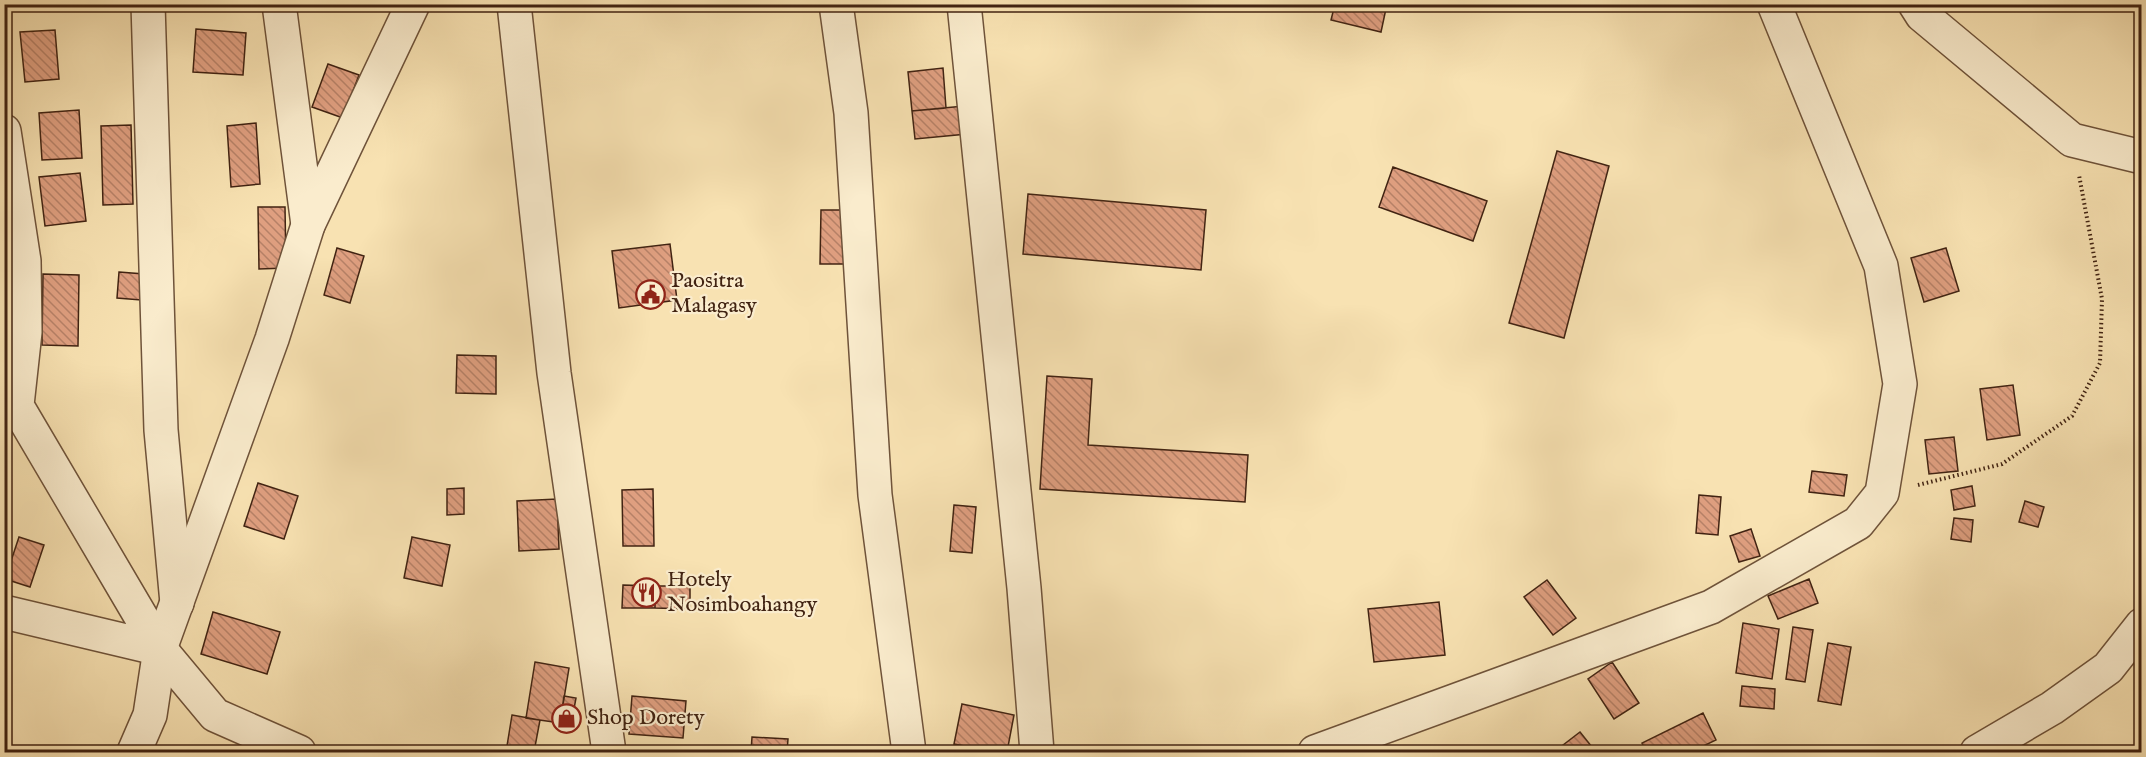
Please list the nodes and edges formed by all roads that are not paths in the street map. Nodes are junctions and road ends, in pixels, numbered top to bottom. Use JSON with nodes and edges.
{"nodes":[{"id":1,"x":148,"y":4,"type":"edge"},
{"id":2,"x":279,"y":4,"type":"edge"},
{"id":3,"x":413,"y":4,"type":"edge"},
{"id":4,"x":514,"y":4,"type":"edge"},
{"id":5,"x":836,"y":4,"type":"edge"},
{"id":6,"x":964,"y":4,"type":"edge"},
{"id":7,"x":1774,"y":4,"type":"edge"},
{"id":8,"x":1915,"y":4,"type":"edge"},
{"id":9,"x":4,"y":131,"type":"edge"},
{"id":10,"x":2142,"y":157,"type":"edge"},
{"id":11,"x":308,"y":225,"type":"junction"},
{"id":12,"x":11,"y":395,"type":"edge"},
{"id":13,"x":177,"y":603,"type":"junction"},
{"id":14,"x":4,"y":612,"type":"edge"},
{"id":15,"x":2142,"y":625,"type":"edge"},
{"id":16,"x":160,"y":649,"type":"junction"},
{"id":17,"x":134,"y":753,"type":"edge"},
{"id":18,"x":299,"y":753,"type":"edge"},
{"id":19,"x":609,"y":753,"type":"edge"},
{"id":20,"x":909,"y":753,"type":"edge"},
{"id":21,"x":1037,"y":753,"type":"edge"},
{"id":22,"x":1315,"y":753,"type":"edge"},
{"id":23,"x":1977,"y":753,"type":"edge"}],
"edges":[{"from":1,"to":13,"type":"street"},
{"from":2,"to":11,"type":"street"},
{"from":3,"to":11,"type":"street"},
{"from":4,"to":19,"type":"street"},
{"from":5,"to":20,"type":"street"},
{"from":6,"to":21,"type":"street"},
{"from":7,"to":22,"type":"street"},
{"from":8,"to":10,"type":"street"},
{"from":9,"to":12,"type":"street"},
{"from":11,"to":13,"type":"street"},
{"from":12,"to":16,"type":"street"},
{"from":13,"to":16,"type":"street"},
{"from":14,"to":16,"type":"street"},
{"from":15,"to":23,"type":"street"},
{"from":16,"to":17,"type":"street"},
{"from":16,"to":18,"type":"street"}]}
